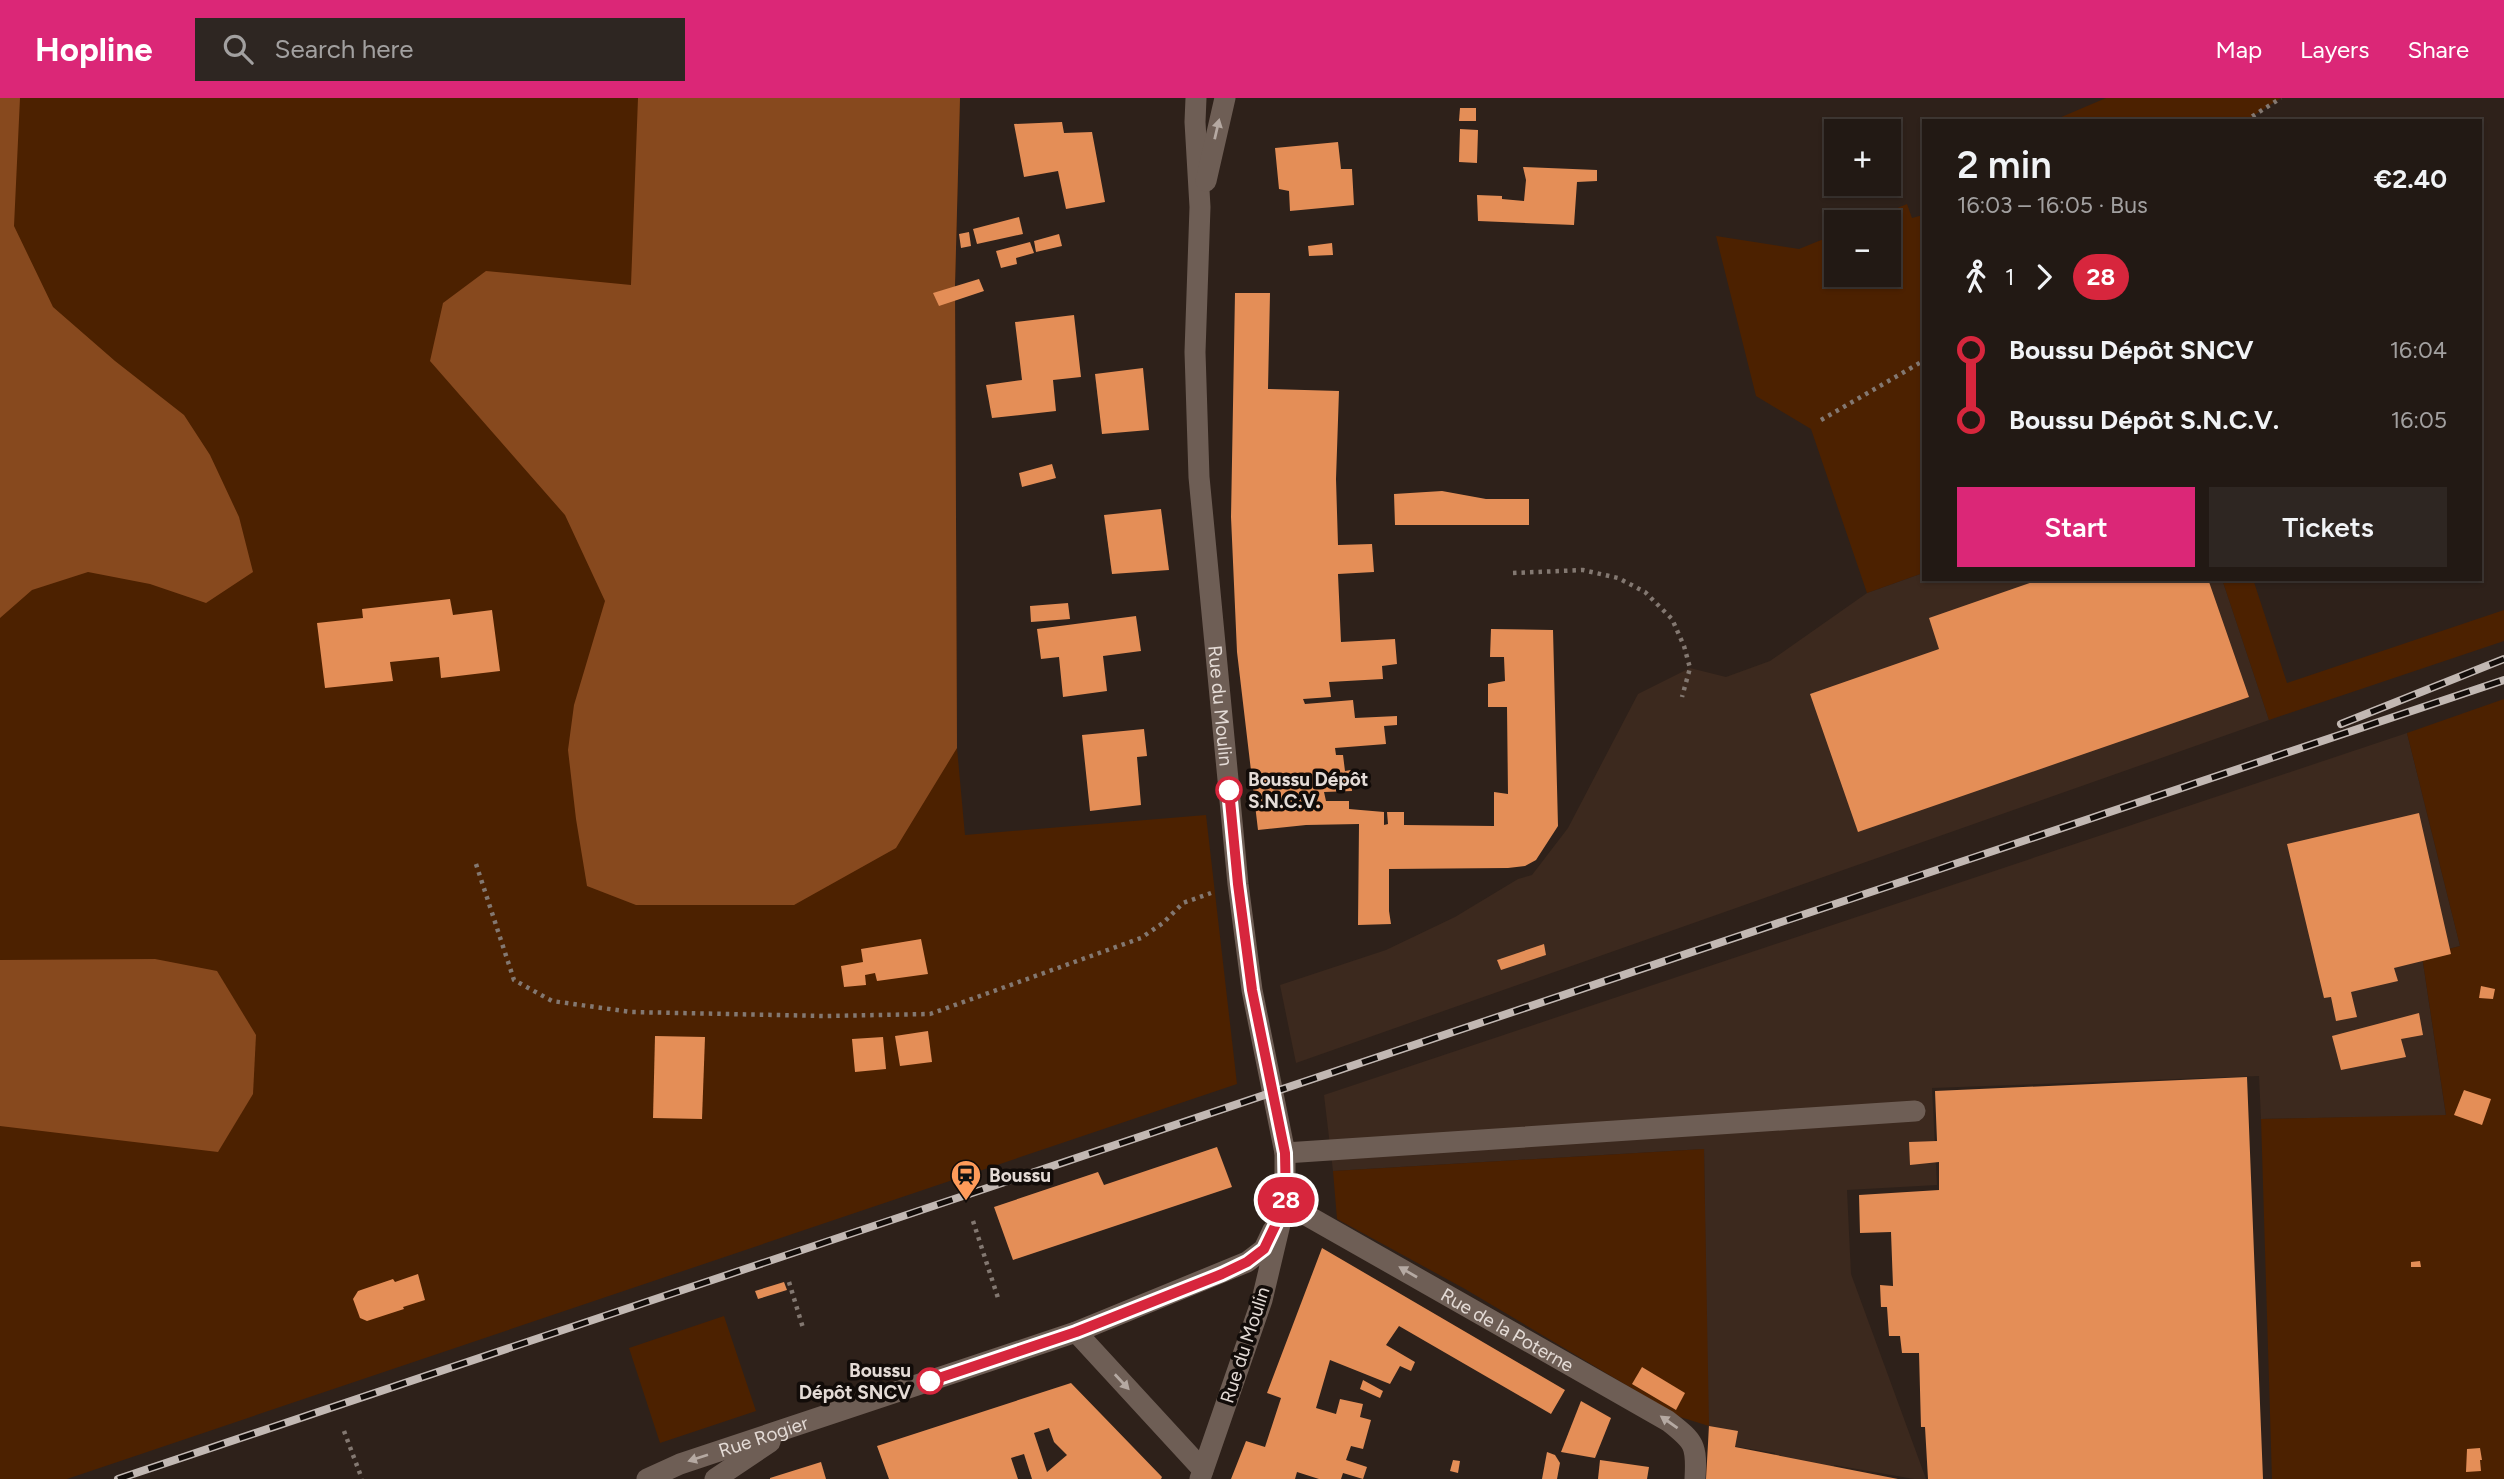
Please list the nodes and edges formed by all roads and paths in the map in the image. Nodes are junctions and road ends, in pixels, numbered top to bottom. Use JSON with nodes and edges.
{"nodes":[{"id":1,"x":1196,"y":98,"type":"edge"},
{"id":2,"x":1225,"y":98,"type":"edge"},
{"id":3,"x":2281,"y":98,"type":"edge"},
{"id":4,"x":2248,"y":119,"type":"edge"},
{"id":5,"x":1200,"y":207,"type":"junction"},
{"id":6,"x":1922,"y":362,"type":"edge"},
{"id":7,"x":1821,"y":420,"type":"dead end"},
{"id":8,"x":1513,"y":573,"type":"dead end"},
{"id":9,"x":1682,"y":697,"type":"dead end"},
{"id":10,"x":476,"y":864,"type":"dead end"},
{"id":11,"x":1238,"y":884,"type":"junction"},
{"id":12,"x":1915,"y":1111,"type":"dead end"},
{"id":13,"x":1285,"y":1153,"type":"junction"},
{"id":14,"x":1286,"y":1203,"type":"junction"},
{"id":15,"x":973,"y":1221,"type":"dead end"},
{"id":16,"x":789,"y":1282,"type":"dead end"},
{"id":17,"x":999,"y":1301,"type":"dead end"},
{"id":18,"x":803,"y":1328,"type":"dead end"},
{"id":19,"x":1076,"y":1332,"type":"junction"},
{"id":20,"x":786,"y":1430,"type":"junction"},
{"id":21,"x":344,"y":1431,"type":"dead end"},
{"id":22,"x":1201,"y":1475,"type":"edge"},
{"id":23,"x":362,"y":1479,"type":"edge"},
{"id":24,"x":647,"y":1479,"type":"edge"},
{"id":25,"x":715,"y":1479,"type":"edge"},
{"id":26,"x":1695,"y":1479,"type":"edge"}],
"edges":[{"from":1,"to":5,"type":"street","name":"Rue du Moulin"},
{"from":5,"to":2,"type":"street","name":"Rue du Moulin","one_way":true},
{"from":3,"to":4,"type":"path"},
{"from":5,"to":11,"type":"street","name":"Rue du Moulin"},
{"from":6,"to":7,"type":"path"},
{"from":8,"to":9,"type":"path"},
{"from":10,"to":11,"type":"path"},
{"from":11,"to":13,"type":"street","name":"Rue du Moulin"},
{"from":12,"to":13,"type":"street"},
{"from":13,"to":14,"type":"street","name":"Rue du Moulin"},
{"from":14,"to":19,"type":"street","name":"Rue Rogier"},
{"from":14,"to":22,"type":"street","name":"Rue du Moulin"},
{"from":26,"to":14,"type":"street","name":"Rue de la Poterne","one_way":true},
{"from":15,"to":17,"type":"path"},
{"from":16,"to":18,"type":"path"},
{"from":19,"to":20,"type":"street","name":"Rue Rogier"},
{"from":19,"to":22,"type":"street","one_way":true},
{"from":20,"to":24,"type":"street","name":"Rue Rogier","one_way":true},
{"from":20,"to":25,"type":"street"},
{"from":21,"to":23,"type":"path"}]}
